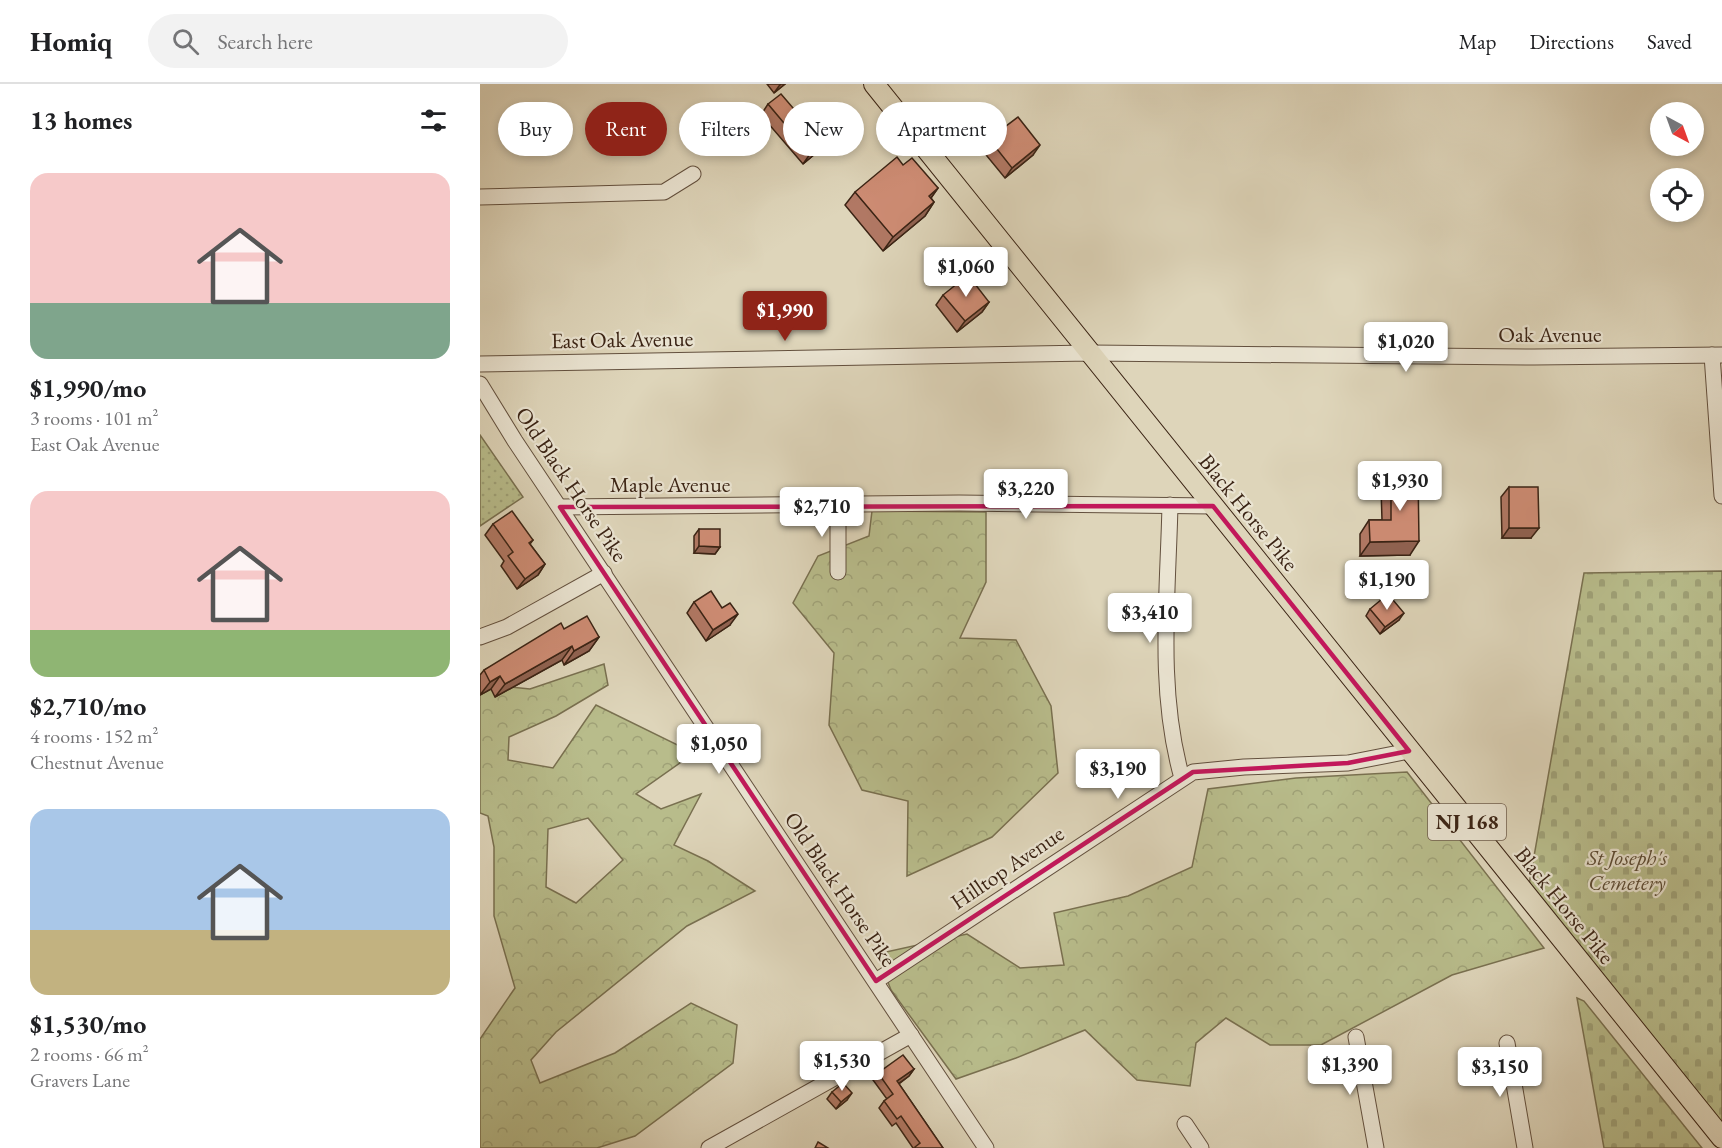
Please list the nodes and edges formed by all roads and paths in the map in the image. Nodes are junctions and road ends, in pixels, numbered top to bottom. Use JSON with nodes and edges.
{"nodes":[{"id":1,"x":874,"y":84,"type":"edge"},
{"id":2,"x":693,"y":174,"type":"dead end"},
{"id":3,"x":480,"y":196,"type":"edge"},
{"id":4,"x":1090,"y":353,"type":"junction"},
{"id":5,"x":1717,"y":355,"type":"edge"},
{"id":6,"x":480,"y":364,"type":"edge"},
{"id":7,"x":480,"y":384,"type":"edge"},
{"id":8,"x":1722,"y":496,"type":"edge"},
{"id":9,"x":838,"y":505,"type":"junction"},
{"id":10,"x":1170,"y":505,"type":"junction"},
{"id":11,"x":1213,"y":506,"type":"junction"},
{"id":12,"x":560,"y":507,"type":"junction"},
{"id":13,"x":838,"y":572,"type":"dead end"},
{"id":14,"x":603,"y":573,"type":"junction"},
{"id":15,"x":480,"y":637,"type":"edge"},
{"id":16,"x":1409,"y":751,"type":"junction"},
{"id":17,"x":1182,"y":778,"type":"junction"},
{"id":18,"x":876,"y":981,"type":"junction"},
{"id":19,"x":911,"y":1035,"type":"junction"},
{"id":20,"x":1356,"y":1037,"type":"dead end"},
{"id":21,"x":1507,"y":1043,"type":"dead end"},
{"id":22,"x":1185,"y":1124,"type":"dead end"},
{"id":23,"x":1722,"y":1138,"type":"edge"},
{"id":24,"x":709,"y":1148,"type":"edge"},
{"id":25,"x":986,"y":1148,"type":"edge"},
{"id":26,"x":1201,"y":1148,"type":"edge"},
{"id":27,"x":1376,"y":1148,"type":"edge"},
{"id":28,"x":1525,"y":1148,"type":"edge"}],
"edges":[{"from":1,"to":4,"type":"main road","name":"Black Horse Pike","number":"NJ 168"},
{"from":2,"to":3,"type":"street"},
{"from":4,"to":5,"type":"street","name":"Oak Avenue"},
{"from":4,"to":6,"type":"street","name":"East Oak Avenue"},
{"from":4,"to":11,"type":"main road","name":"Black Horse Pike","number":"NJ 168"},
{"from":5,"to":8,"type":"street"},
{"from":7,"to":12,"type":"street","name":"Old Black Horse Pike"},
{"from":9,"to":10,"type":"street","name":"Maple Avenue"},
{"from":9,"to":12,"type":"street","name":"Maple Avenue"},
{"from":9,"to":13,"type":"street"},
{"from":10,"to":11,"type":"street","name":"Maple Avenue"},
{"from":10,"to":17,"type":"street"},
{"from":11,"to":16,"type":"main road","name":"Black Horse Pike","number":"NJ 168"},
{"from":12,"to":14,"type":"street","name":"Old Black Horse Pike"},
{"from":14,"to":15,"type":"street"},
{"from":14,"to":18,"type":"street","name":"Old Black Horse Pike"},
{"from":16,"to":17,"type":"street","name":"Hilltop Avenue"},
{"from":16,"to":23,"type":"main road","name":"Black Horse Pike","number":"NJ 168"},
{"from":17,"to":18,"type":"street","name":"Hilltop Avenue"},
{"from":18,"to":19,"type":"street","name":"Old Black Horse Pike"},
{"from":19,"to":24,"type":"street"},
{"from":19,"to":25,"type":"street","name":"Old Black Horse Pike"},
{"from":20,"to":27,"type":"street"},
{"from":21,"to":28,"type":"street"},
{"from":22,"to":26,"type":"street"}]}
